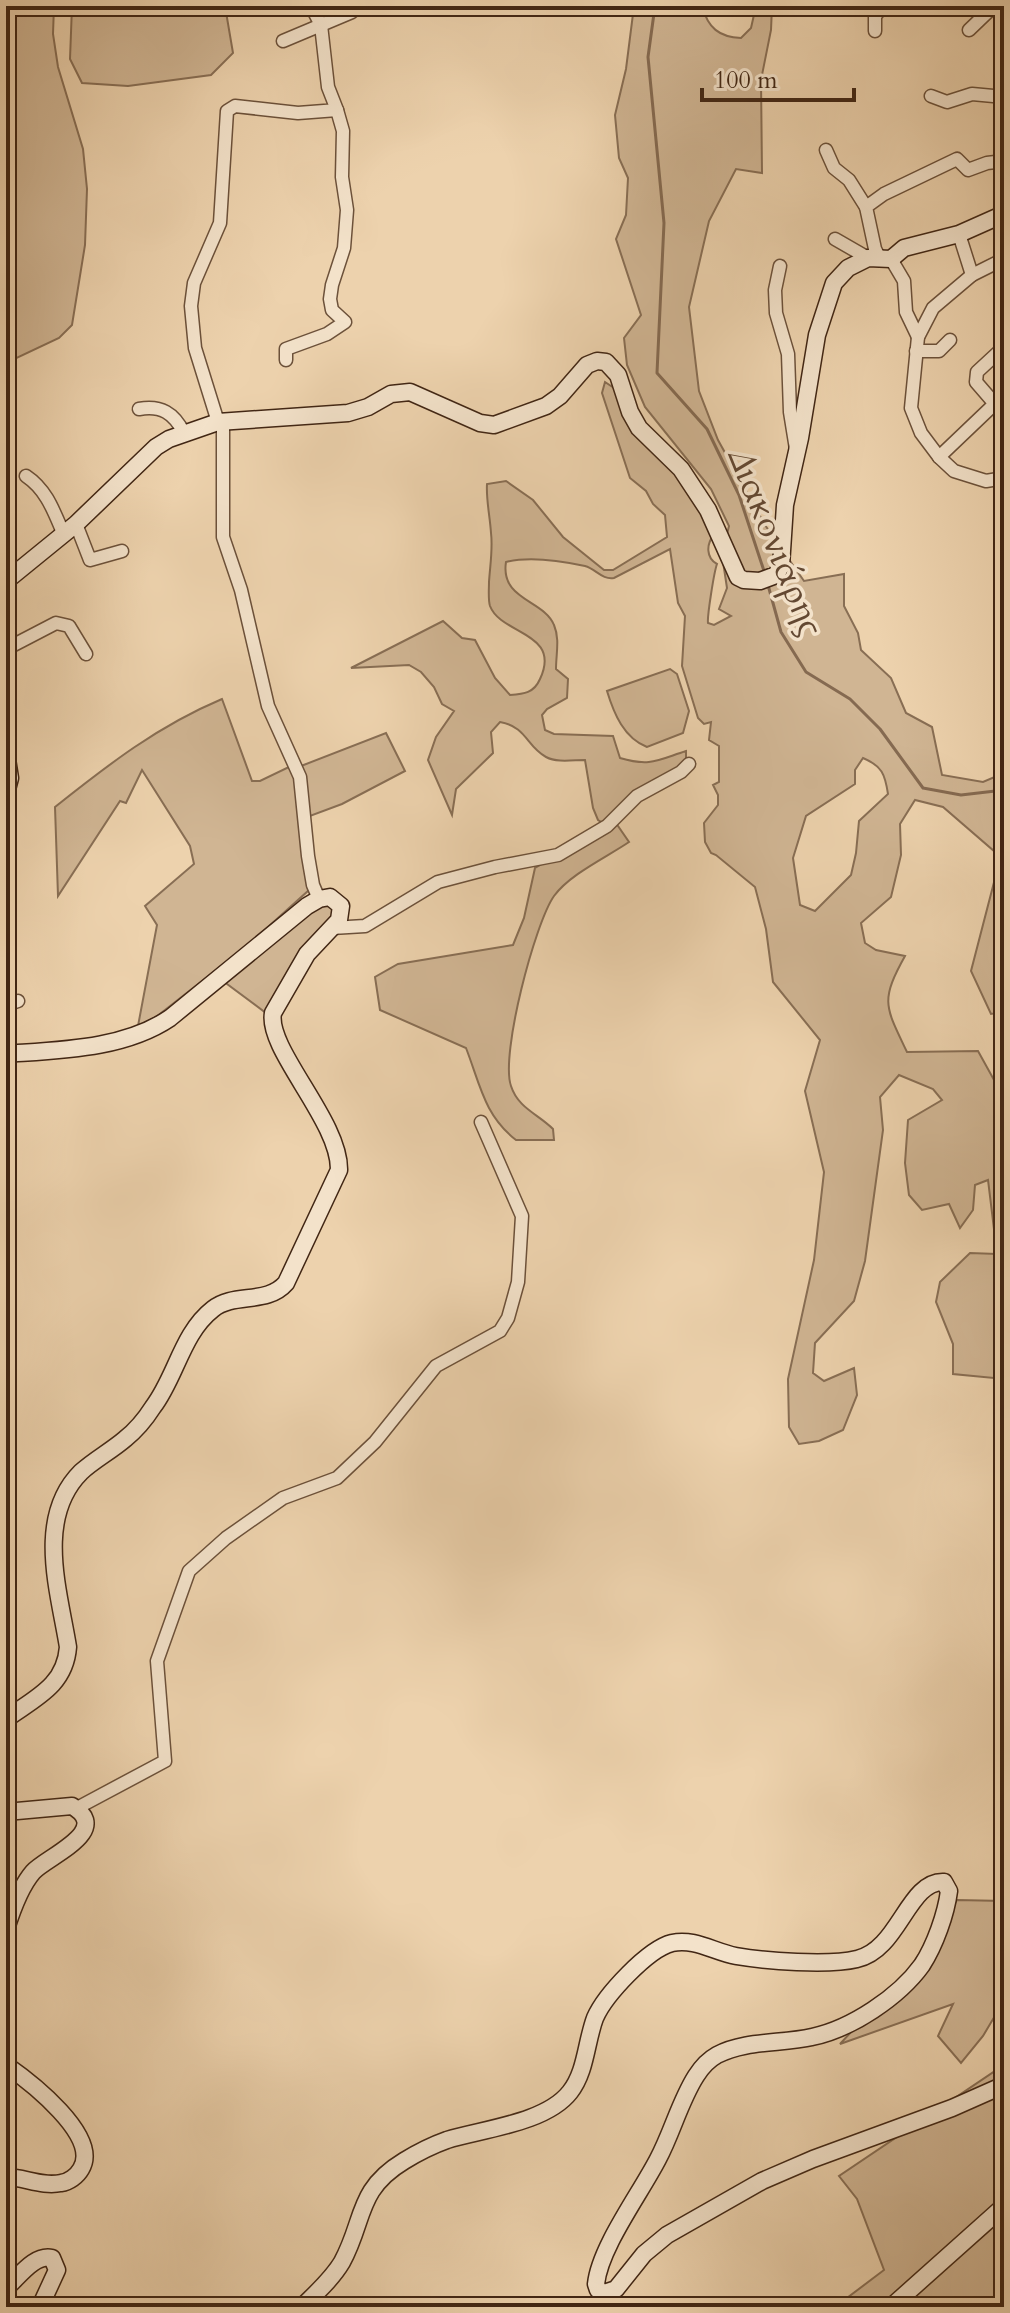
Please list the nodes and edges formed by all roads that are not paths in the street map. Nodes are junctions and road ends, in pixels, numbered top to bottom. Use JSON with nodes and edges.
{"nodes":[{"id":1,"x":311,"y":6,"type":"edge"},
{"id":2,"x":830,"y":6,"type":"edge"},
{"id":3,"x":883,"y":6,"type":"edge"},
{"id":4,"x":920,"y":6,"type":"edge"},
{"id":5,"x":994,"y":6,"type":"edge"},
{"id":6,"x":352,"y":12,"type":"dead end"},
{"id":7,"x":321,"y":25,"type":"junction"},
{"id":8,"x":969,"y":30,"type":"dead end"},
{"id":9,"x":875,"y":31,"type":"dead end"},
{"id":10,"x":283,"y":41,"type":"dead end"},
{"id":11,"x":931,"y":96,"type":"dead end"},
{"id":12,"x":1004,"y":97,"type":"edge"},
{"id":13,"x":337,"y":110,"type":"junction"},
{"id":14,"x":826,"y":150,"type":"dead end"},
{"id":15,"x":1004,"y":161,"type":"edge"},
{"id":16,"x":866,"y":207,"type":"junction"},
{"id":17,"x":1004,"y":214,"type":"edge"},
{"id":18,"x":959,"y":234,"type":"junction"},
{"id":19,"x":835,"y":239,"type":"dead end"},
{"id":20,"x":880,"y":258,"type":"junction"},
{"id":21,"x":1004,"y":259,"type":"edge"},
{"id":22,"x":780,"y":266,"type":"dead end"},
{"id":23,"x":972,"y":275,"type":"junction"},
{"id":24,"x":918,"y":337,"type":"junction"},
{"id":25,"x":950,"y":340,"type":"dead end"},
{"id":26,"x":1004,"y":347,"type":"edge"},
{"id":27,"x":916,"y":351,"type":"junction"},
{"id":28,"x":286,"y":360,"type":"dead end"},
{"id":29,"x":999,"y":400,"type":"edge"},
{"id":30,"x":139,"y":409,"type":"dead end"},
{"id":31,"x":220,"y":422,"type":"junction"},
{"id":32,"x":184,"y":433,"type":"junction"},
{"id":33,"x":796,"y":452,"type":"junction"},
{"id":34,"x":939,"y":457,"type":"junction"},
{"id":35,"x":26,"y":476,"type":"dead end"},
{"id":36,"x":1004,"y":478,"type":"edge"},
{"id":37,"x":70,"y":529,"type":"junction"},
{"id":38,"x":122,"y":551,"type":"dead end"},
{"id":39,"x":6,"y":581,"type":"edge"},
{"id":40,"x":6,"y":649,"type":"edge"},
{"id":41,"x":86,"y":654,"type":"dead end"},
{"id":42,"x":6,"y":753,"type":"edge"},
{"id":43,"x":689,"y":764,"type":"dead end"},
{"id":44,"x":6,"y":793,"type":"edge"},
{"id":45,"x":319,"y":899,"type":"junction"},
{"id":46,"x":332,"y":928,"type":"junction"},
{"id":47,"x":6,"y":1054,"type":"edge"},
{"id":48,"x":481,"y":1122,"type":"dead end"},
{"id":49,"x":6,"y":1719,"type":"edge"},
{"id":50,"x":77,"y":1808,"type":"junction"},
{"id":51,"x":6,"y":1812,"type":"edge"},
{"id":52,"x":6,"y":1929,"type":"edge"},
{"id":53,"x":6,"y":2065,"type":"edge"},
{"id":54,"x":1004,"y":2085,"type":"edge"},
{"id":55,"x":6,"y":2177,"type":"edge"},
{"id":56,"x":1004,"y":2206,"type":"edge"},
{"id":57,"x":6,"y":2288,"type":"edge"},
{"id":58,"x":40,"y":2307,"type":"edge"},
{"id":59,"x":302,"y":2307,"type":"edge"},
{"id":60,"x":891,"y":2307,"type":"edge"}],
"edges":[{"from":1,"to":7,"type":"street"},
{"from":2,"to":3,"type":"street"},
{"from":3,"to":4,"type":"street"},
{"from":3,"to":9,"type":"street"},
{"from":5,"to":8,"type":"street"},
{"from":6,"to":7,"type":"street"},
{"from":7,"to":10,"type":"street"},
{"from":7,"to":13,"type":"street"},
{"from":11,"to":12,"type":"street"},
{"from":13,"to":28,"type":"street"},
{"from":13,"to":31,"type":"street"},
{"from":14,"to":16,"type":"street"},
{"from":15,"to":16,"type":"street"},
{"from":16,"to":20,"type":"street"},
{"from":17,"to":18,"type":"main road"},
{"from":18,"to":20,"type":"main road"},
{"from":18,"to":23,"type":"street"},
{"from":19,"to":20,"type":"street"},
{"from":20,"to":24,"type":"street"},
{"from":20,"to":33,"type":"main road"},
{"from":21,"to":23,"type":"street"},
{"from":22,"to":33,"type":"street"},
{"from":23,"to":24,"type":"street"},
{"from":24,"to":27,"type":"street"},
{"from":25,"to":27,"type":"street"},
{"from":26,"to":29,"type":"street"},
{"from":27,"to":34,"type":"street"},
{"from":29,"to":34,"type":"street"},
{"from":30,"to":32,"type":"street"},
{"from":31,"to":32,"type":"main road"},
{"from":31,"to":33,"type":"main road"},
{"from":31,"to":45,"type":"street"},
{"from":32,"to":37,"type":"main road"},
{"from":34,"to":36,"type":"street"},
{"from":35,"to":37,"type":"street"},
{"from":37,"to":38,"type":"street"},
{"from":37,"to":39,"type":"main road"},
{"from":40,"to":41,"type":"street"},
{"from":42,"to":44,"type":"main road"},
{"from":43,"to":46,"type":"street"},
{"from":45,"to":46,"type":"main road"},
{"from":45,"to":47,"type":"main road"},
{"from":46,"to":49,"type":"main road"},
{"from":48,"to":50,"type":"street"},
{"from":50,"to":51,"type":"main road"},
{"from":50,"to":52,"type":"main road"},
{"from":53,"to":55,"type":"main road"},
{"from":54,"to":59,"type":"main road"},
{"from":56,"to":60,"type":"main road"},
{"from":57,"to":58,"type":"main road"}]}
